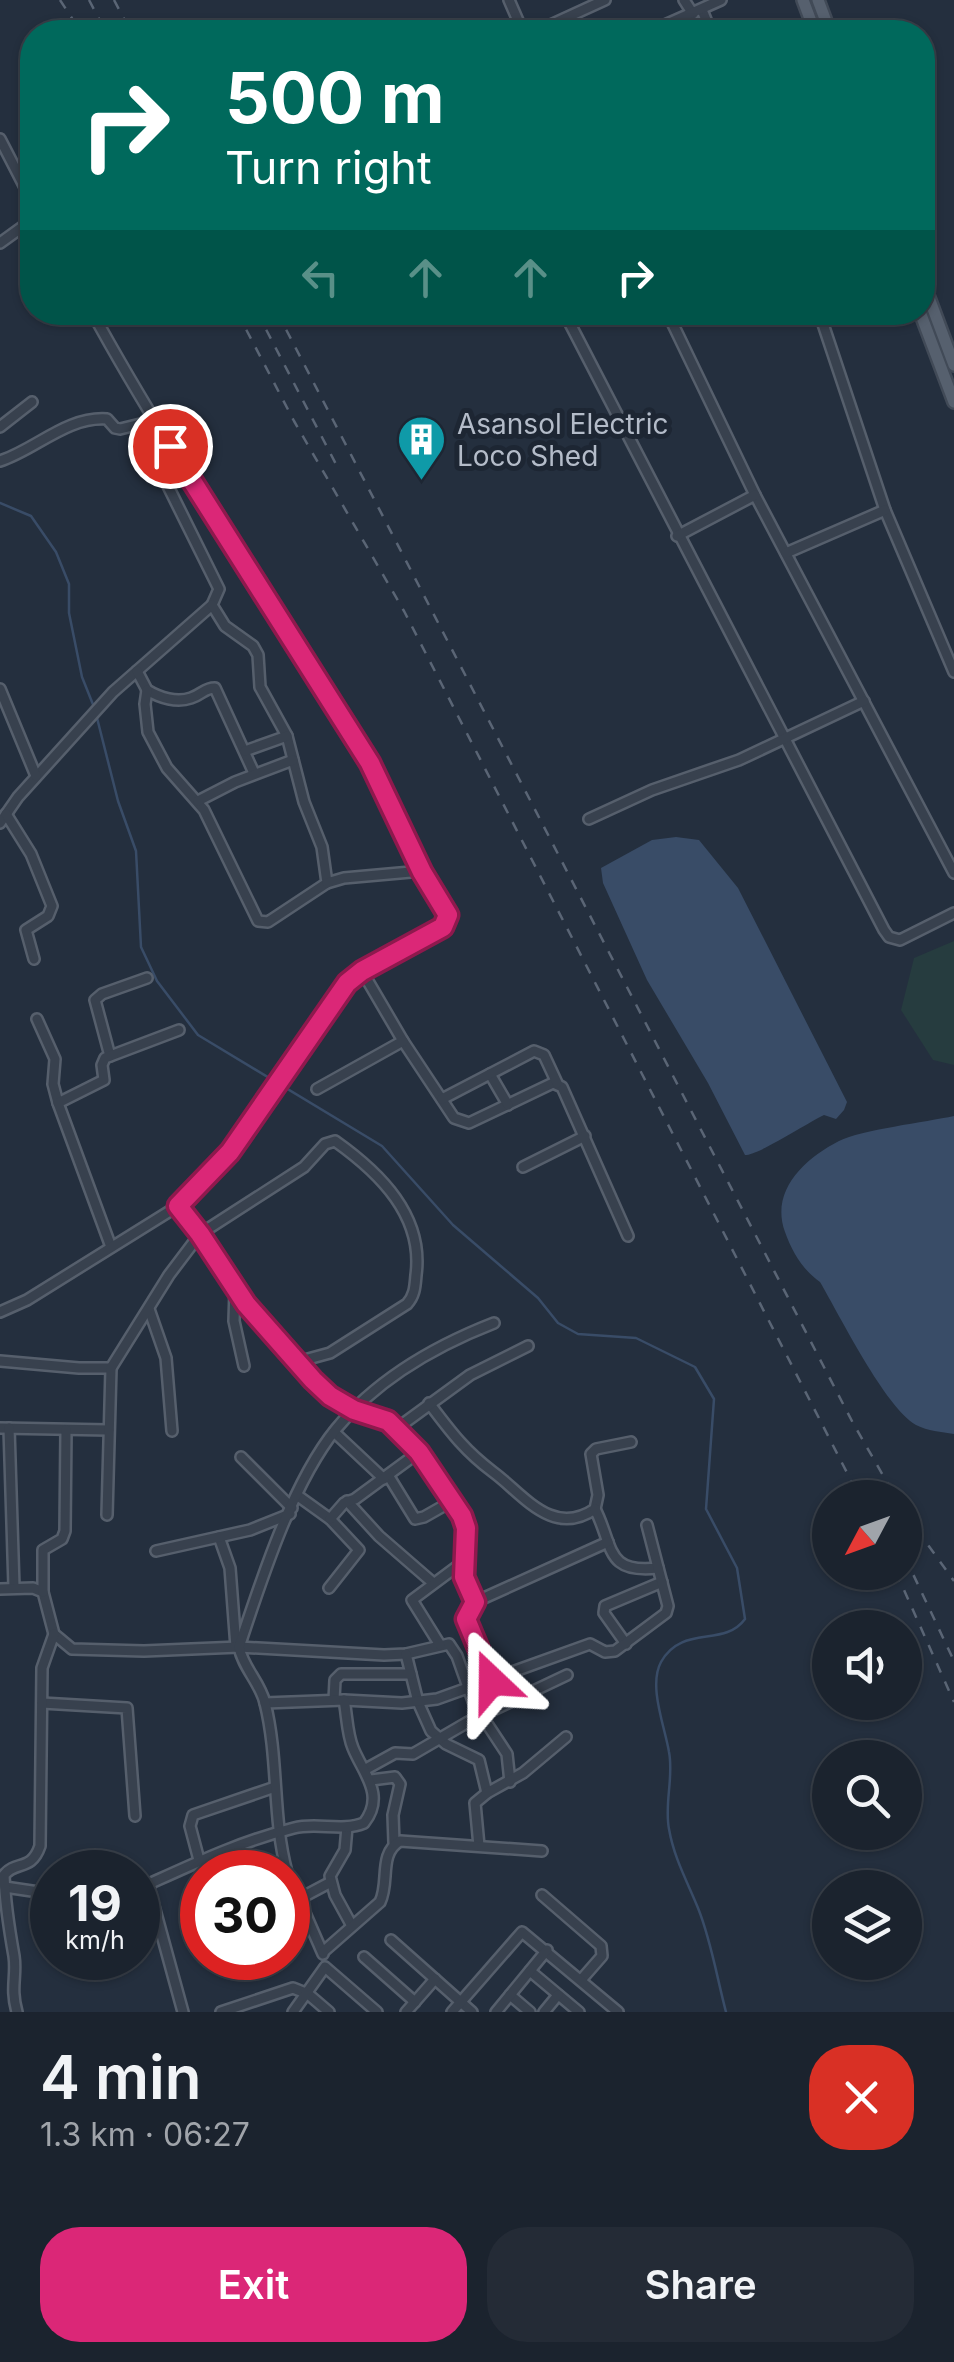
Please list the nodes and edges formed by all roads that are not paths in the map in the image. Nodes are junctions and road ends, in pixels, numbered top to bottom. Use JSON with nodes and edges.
{"nodes":[{"id":1,"x":605,"y":0,"type":"edge"},
{"id":2,"x":684,"y":0,"type":"edge"},
{"id":3,"x":721,"y":0,"type":"edge"},
{"id":4,"x":698,"y":12,"type":"junction"},
{"id":5,"x":562,"y":20,"type":"edge"},
{"id":6,"x":679,"y":20,"type":"edge"},
{"id":7,"x":703,"y":20,"type":"edge"},
{"id":8,"x":0,"y":138,"type":"edge"},
{"id":9,"x":20,"y":177,"type":"edge"},
{"id":10,"x":935,"y":314,"type":"edge"},
{"id":11,"x":99,"y":325,"type":"edge"},
{"id":12,"x":571,"y":325,"type":"edge"},
{"id":13,"x":673,"y":325,"type":"edge"},
{"id":14,"x":823,"y":325,"type":"edge"},
{"id":15,"x":925,"y":325,"type":"edge"},
{"id":16,"x":954,"y":364,"type":"edge"},
{"id":17,"x":32,"y":402,"type":"dead end"},
{"id":18,"x":954,"y":402,"type":"edge"},
{"id":19,"x":153,"y":420,"type":"junction"},
{"id":20,"x":0,"y":427,"type":"edge"},
{"id":21,"x":0,"y":461,"type":"edge"},
{"id":22,"x":756,"y":495,"type":"junction"},
{"id":23,"x":885,"y":510,"type":"junction"},
{"id":24,"x":677,"y":536,"type":"junction"},
{"id":25,"x":786,"y":553,"type":"junction"},
{"id":26,"x":212,"y":604,"type":"junction"},
{"id":27,"x":137,"y":671,"type":"junction"},
{"id":28,"x":954,"y":672,"type":"edge"},
{"id":29,"x":0,"y":689,"type":"edge"},
{"id":30,"x":147,"y":690,"type":"junction"},
{"id":31,"x":864,"y":701,"type":"junction"},
{"id":32,"x":288,"y":736,"type":"junction"},
{"id":33,"x":783,"y":740,"type":"junction"},
{"id":34,"x":245,"y":751,"type":"junction"},
{"id":35,"x":292,"y":760,"type":"junction"},
{"id":36,"x":254,"y":774,"type":"junction"},
{"id":37,"x":36,"y":776,"type":"junction"},
{"id":38,"x":198,"y":801,"type":"junction"},
{"id":39,"x":3,"y":819,"type":"edge"},
{"id":40,"x":589,"y":819,"type":"dead end"},
{"id":41,"x":422,"y":872,"type":"junction"},
{"id":42,"x":954,"y":873,"type":"edge"},
{"id":43,"x":326,"y":883,"type":"junction"},
{"id":44,"x":954,"y":913,"type":"edge"},
{"id":45,"x":34,"y":958,"type":"dead end"},
{"id":46,"x":362,"y":971,"type":"junction"},
{"id":47,"x":146,"y":978,"type":"dead end"},
{"id":48,"x":38,"y":1019,"type":"dead end"},
{"id":49,"x":179,"y":1030,"type":"dead end"},
{"id":50,"x":402,"y":1041,"type":"junction"},
{"id":51,"x":110,"y":1056,"type":"junction"},
{"id":52,"x":490,"y":1074,"type":"junction"},
{"id":53,"x":557,"y":1083,"type":"junction"},
{"id":54,"x":316,"y":1089,"type":"dead end"},
{"id":55,"x":442,"y":1099,"type":"junction"},
{"id":56,"x":58,"y":1103,"type":"junction"},
{"id":57,"x":508,"y":1105,"type":"junction"},
{"id":58,"x":584,"y":1136,"type":"junction"},
{"id":59,"x":523,"y":1167,"type":"dead end"},
{"id":60,"x":178,"y":1206,"type":"junction"},
{"id":61,"x":200,"y":1234,"type":"junction"},
{"id":62,"x":628,"y":1236,"type":"dead end"},
{"id":63,"x":111,"y":1247,"type":"junction"},
{"id":64,"x":235,"y":1290,"type":"junction"},
{"id":65,"x":149,"y":1309,"type":"junction"},
{"id":66,"x":0,"y":1312,"type":"edge"},
{"id":67,"x":494,"y":1324,"type":"dead end"},
{"id":68,"x":528,"y":1346,"type":"dead end"},
{"id":69,"x":0,"y":1360,"type":"edge"},
{"id":70,"x":298,"y":1362,"type":"junction"},
{"id":71,"x":244,"y":1366,"type":"dead end"},
{"id":72,"x":111,"y":1368,"type":"junction"},
{"id":73,"x":429,"y":1403,"type":"junction"},
{"id":74,"x":354,"y":1410,"type":"junction"},
{"id":75,"x":4,"y":1428,"type":"edge"},
{"id":76,"x":396,"y":1429,"type":"junction"},
{"id":77,"x":66,"y":1430,"type":"junction"},
{"id":78,"x":109,"y":1430,"type":"junction"},
{"id":79,"x":172,"y":1431,"type":"dead end"},
{"id":80,"x":334,"y":1432,"type":"junction"},
{"id":81,"x":632,"y":1442,"type":"dead end"},
{"id":82,"x":419,"y":1452,"type":"junction"},
{"id":83,"x":241,"y":1456,"type":"dead end"},
{"id":84,"x":386,"y":1477,"type":"junction"},
{"id":85,"x":298,"y":1496,"type":"junction"},
{"id":86,"x":454,"y":1500,"type":"junction"},
{"id":87,"x":346,"y":1501,"type":"junction"},
{"id":88,"x":595,"y":1508,"type":"junction"},
{"id":89,"x":291,"y":1511,"type":"junction"},
{"id":90,"x":108,"y":1514,"type":"dead end"},
{"id":91,"x":330,"y":1518,"type":"junction"},
{"id":92,"x":646,"y":1524,"type":"dead end"},
{"id":93,"x":218,"y":1538,"type":"junction"},
{"id":94,"x":608,"y":1542,"type":"junction"},
{"id":95,"x":156,"y":1551,"type":"dead end"},
{"id":96,"x":462,"y":1562,"type":"junction"},
{"id":97,"x":658,"y":1568,"type":"junction"},
{"id":98,"x":432,"y":1582,"type":"junction"},
{"id":99,"x":662,"y":1582,"type":"junction"},
{"id":100,"x":14,"y":1587,"type":"junction"},
{"id":101,"x":330,"y":1588,"type":"dead end"},
{"id":102,"x":0,"y":1589,"type":"edge"},
{"id":103,"x":42,"y":1592,"type":"junction"},
{"id":104,"x":475,"y":1602,"type":"junction"},
{"id":105,"x":54,"y":1634,"type":"junction"},
{"id":106,"x":626,"y":1644,"type":"junction"},
{"id":107,"x":440,"y":1645,"type":"junction"},
{"id":108,"x":237,"y":1647,"type":"junction"},
{"id":109,"x":406,"y":1654,"type":"junction"},
{"id":110,"x":411,"y":1674,"type":"junction"},
{"id":111,"x":567,"y":1676,"type":"dead end"},
{"id":112,"x":492,"y":1681,"type":"junction"},
{"id":113,"x":468,"y":1690,"type":"junction"},
{"id":114,"x":339,"y":1700,"type":"junction"},
{"id":115,"x":418,"y":1702,"type":"junction"},
{"id":116,"x":42,"y":1703,"type":"junction"},
{"id":117,"x":265,"y":1703,"type":"junction"},
{"id":118,"x":480,"y":1716,"type":"junction"},
{"id":119,"x":566,"y":1737,"type":"dead end"},
{"id":120,"x":440,"y":1740,"type":"junction"},
{"id":121,"x":366,"y":1769,"type":"junction"},
{"id":122,"x":371,"y":1780,"type":"junction"},
{"id":123,"x":510,"y":1782,"type":"junction"},
{"id":124,"x":275,"y":1787,"type":"junction"},
{"id":125,"x":487,"y":1792,"type":"junction"},
{"id":126,"x":135,"y":1816,"type":"dead end"},
{"id":127,"x":348,"y":1827,"type":"junction"},
{"id":128,"x":280,"y":1832,"type":"junction"},
{"id":129,"x":394,"y":1844,"type":"junction"},
{"id":130,"x":479,"y":1846,"type":"junction"},
{"id":131,"x":196,"y":1850,"type":"edge"},
{"id":132,"x":228,"y":1850,"type":"edge"},
{"id":133,"x":283,"y":1850,"type":"edge"},
{"id":134,"x":542,"y":1851,"type":"dead end"},
{"id":135,"x":331,"y":1882,"type":"junction"},
{"id":136,"x":5,"y":1887,"type":"junction"},
{"id":137,"x":30,"y":1891,"type":"edge"},
{"id":138,"x":310,"y":1893,"type":"edge"},
{"id":139,"x":542,"y":1895,"type":"dead end"},
{"id":140,"x":310,"y":1925,"type":"edge"},
{"id":141,"x":352,"y":1926,"type":"junction"},
{"id":142,"x":391,"y":1940,"type":"dead end"},
{"id":143,"x":5,"y":1942,"type":"edge"},
{"id":144,"x":160,"y":1942,"type":"edge"},
{"id":145,"x":548,"y":1950,"type":"junction"},
{"id":146,"x":323,"y":1952,"type":"junction"},
{"id":147,"x":364,"y":1957,"type":"dead end"},
{"id":148,"x":325,"y":1966,"type":"junction"},
{"id":149,"x":530,"y":1972,"type":"junction"},
{"id":150,"x":435,"y":1980,"type":"junction"},
{"id":151,"x":581,"y":1980,"type":"junction"},
{"id":152,"x":308,"y":1994,"type":"junction"},
{"id":153,"x":558,"y":1995,"type":"junction"},
{"id":154,"x":510,"y":1996,"type":"junction"},
{"id":155,"x":415,"y":2002,"type":"junction"},
{"id":156,"x":460,"y":2002,"type":"junction"},
{"id":157,"x":17,"y":2012,"type":"edge"},
{"id":158,"x":183,"y":2012,"type":"edge"},
{"id":159,"x":221,"y":2012,"type":"edge"},
{"id":160,"x":292,"y":2012,"type":"edge"},
{"id":161,"x":329,"y":2012,"type":"edge"},
{"id":162,"x":378,"y":2012,"type":"edge"},
{"id":163,"x":406,"y":2012,"type":"edge"},
{"id":164,"x":452,"y":2012,"type":"edge"},
{"id":165,"x":472,"y":2012,"type":"edge"},
{"id":166,"x":496,"y":2012,"type":"edge"},
{"id":167,"x":530,"y":2012,"type":"edge"},
{"id":168,"x":544,"y":2012,"type":"edge"},
{"id":169,"x":578,"y":2012,"type":"edge"},
{"id":170,"x":618,"y":2012,"type":"edge"}],
"edges":[{"from":1,"to":5,"type":"street"},
{"from":2,"to":4,"type":"street"},
{"from":3,"to":4,"type":"street"},
{"from":4,"to":6,"type":"street"},
{"from":4,"to":7,"type":"street"},
{"from":8,"to":9,"type":"street"},
{"from":10,"to":16,"type":"main road"},
{"from":11,"to":19,"type":"street"},
{"from":12,"to":24,"type":"street"},
{"from":13,"to":22,"type":"street"},
{"from":14,"to":23,"type":"street"},
{"from":15,"to":18,"type":"main road"},
{"from":17,"to":20,"type":"street"},
{"from":19,"to":21,"type":"street"},
{"from":19,"to":26,"type":"street"},
{"from":19,"to":41,"type":"street"},
{"from":22,"to":24,"type":"street"},
{"from":22,"to":25,"type":"street"},
{"from":23,"to":25,"type":"street"},
{"from":23,"to":28,"type":"street"},
{"from":24,"to":33,"type":"street"},
{"from":25,"to":31,"type":"street"},
{"from":26,"to":27,"type":"street"},
{"from":26,"to":32,"type":"street"},
{"from":27,"to":30,"type":"street"},
{"from":27,"to":37,"type":"street"},
{"from":29,"to":37,"type":"street"},
{"from":30,"to":34,"type":"street"},
{"from":30,"to":38,"type":"street"},
{"from":31,"to":33,"type":"street"},
{"from":31,"to":42,"type":"street"},
{"from":32,"to":34,"type":"street"},
{"from":32,"to":35,"type":"street"},
{"from":33,"to":40,"type":"street"},
{"from":33,"to":44,"type":"street"},
{"from":34,"to":36,"type":"street"},
{"from":35,"to":36,"type":"street"},
{"from":35,"to":43,"type":"street"},
{"from":36,"to":38,"type":"street"},
{"from":37,"to":39,"type":"street"},
{"from":38,"to":43,"type":"street"},
{"from":39,"to":45,"type":"street"},
{"from":41,"to":43,"type":"street"},
{"from":41,"to":46,"type":"street"},
{"from":46,"to":50,"type":"street"},
{"from":46,"to":60,"type":"street"},
{"from":47,"to":51,"type":"street"},
{"from":48,"to":56,"type":"street"},
{"from":49,"to":51,"type":"street"},
{"from":50,"to":54,"type":"street"},
{"from":50,"to":55,"type":"street"},
{"from":51,"to":56,"type":"street"},
{"from":52,"to":53,"type":"street"},
{"from":52,"to":55,"type":"street"},
{"from":52,"to":57,"type":"street"},
{"from":53,"to":57,"type":"street"},
{"from":53,"to":58,"type":"street"},
{"from":55,"to":57,"type":"street"},
{"from":56,"to":63,"type":"street"},
{"from":58,"to":59,"type":"street"},
{"from":58,"to":62,"type":"street"},
{"from":60,"to":61,"type":"street"},
{"from":60,"to":63,"type":"street"},
{"from":61,"to":64,"type":"street"},
{"from":61,"to":65,"type":"street"},
{"from":61,"to":70,"type":"street"},
{"from":63,"to":66,"type":"street"},
{"from":64,"to":70,"type":"street"},
{"from":64,"to":71,"type":"street"},
{"from":65,"to":72,"type":"street"},
{"from":65,"to":79,"type":"street"},
{"from":67,"to":74,"type":"street"},
{"from":68,"to":73,"type":"street"},
{"from":69,"to":72,"type":"street"},
{"from":70,"to":74,"type":"street"},
{"from":72,"to":78,"type":"street"},
{"from":73,"to":76,"type":"street"},
{"from":73,"to":88,"type":"street"},
{"from":74,"to":76,"type":"street"},
{"from":74,"to":80,"type":"street"},
{"from":75,"to":77,"type":"street"},
{"from":75,"to":100,"type":"street"},
{"from":76,"to":82,"type":"street"},
{"from":77,"to":78,"type":"street"},
{"from":77,"to":103,"type":"street"},
{"from":78,"to":90,"type":"street"},
{"from":80,"to":84,"type":"street"},
{"from":80,"to":85,"type":"street"},
{"from":81,"to":88,"type":"street"},
{"from":82,"to":84,"type":"street"},
{"from":82,"to":86,"type":"street"},
{"from":83,"to":89,"type":"street"},
{"from":84,"to":86,"type":"street"},
{"from":84,"to":87,"type":"street"},
{"from":85,"to":89,"type":"street"},
{"from":85,"to":91,"type":"street"},
{"from":86,"to":96,"type":"street"},
{"from":87,"to":91,"type":"street"},
{"from":87,"to":98,"type":"street"},
{"from":88,"to":94,"type":"street"},
{"from":89,"to":93,"type":"street"},
{"from":89,"to":108,"type":"street"},
{"from":91,"to":101,"type":"street"},
{"from":92,"to":97,"type":"street"},
{"from":93,"to":95,"type":"street"},
{"from":93,"to":108,"type":"street"},
{"from":94,"to":97,"type":"street"},
{"from":94,"to":104,"type":"street"},
{"from":96,"to":98,"type":"street"},
{"from":96,"to":104,"type":"street"},
{"from":97,"to":99,"type":"street"},
{"from":98,"to":107,"type":"street"},
{"from":99,"to":106,"type":"street"},
{"from":99,"to":106,"type":"street"},
{"from":100,"to":102,"type":"street"},
{"from":100,"to":103,"type":"street"},
{"from":103,"to":105,"type":"street"},
{"from":104,"to":112,"type":"street"},
{"from":105,"to":108,"type":"street"},
{"from":105,"to":116,"type":"street"},
{"from":106,"to":112,"type":"street"},
{"from":107,"to":109,"type":"street"},
{"from":107,"to":113,"type":"street"},
{"from":108,"to":109,"type":"street"},
{"from":108,"to":117,"type":"street"},
{"from":109,"to":110,"type":"street"},
{"from":110,"to":114,"type":"street"},
{"from":110,"to":115,"type":"street"},
{"from":111,"to":118,"type":"street"},
{"from":112,"to":113,"type":"street"},
{"from":113,"to":115,"type":"street"},
{"from":113,"to":118,"type":"street"},
{"from":114,"to":115,"type":"street"},
{"from":114,"to":117,"type":"street"},
{"from":114,"to":121,"type":"street"},
{"from":115,"to":120,"type":"street"},
{"from":116,"to":126,"type":"street"},
{"from":116,"to":136,"type":"street"},
{"from":117,"to":124,"type":"street"},
{"from":118,"to":120,"type":"street"},
{"from":118,"to":123,"type":"street"},
{"from":119,"to":123,"type":"street"},
{"from":120,"to":121,"type":"street"},
{"from":120,"to":125,"type":"street"},
{"from":121,"to":122,"type":"street"},
{"from":122,"to":127,"type":"street"},
{"from":122,"to":129,"type":"street"},
{"from":123,"to":125,"type":"street"},
{"from":124,"to":128,"type":"street"},
{"from":124,"to":131,"type":"street"},
{"from":125,"to":130,"type":"street"},
{"from":127,"to":128,"type":"street"},
{"from":127,"to":135,"type":"street"},
{"from":128,"to":132,"type":"street"},
{"from":128,"to":133,"type":"street"},
{"from":129,"to":130,"type":"street"},
{"from":129,"to":141,"type":"street"},
{"from":130,"to":134,"type":"street"},
{"from":135,"to":138,"type":"street"},
{"from":135,"to":141,"type":"street"},
{"from":136,"to":137,"type":"street"},
{"from":136,"to":143,"type":"street"},
{"from":139,"to":151,"type":"street"},
{"from":140,"to":146,"type":"street"},
{"from":141,"to":146,"type":"street"},
{"from":142,"to":150,"type":"street"},
{"from":143,"to":157,"type":"street"},
{"from":144,"to":158,"type":"street"},
{"from":145,"to":149,"type":"street"},
{"from":145,"to":151,"type":"street"},
{"from":145,"to":156,"type":"street"},
{"from":146,"to":148,"type":"street"},
{"from":147,"to":155,"type":"street"},
{"from":148,"to":152,"type":"street"},
{"from":148,"to":162,"type":"street"},
{"from":149,"to":153,"type":"street"},
{"from":149,"to":154,"type":"street"},
{"from":150,"to":155,"type":"street"},
{"from":150,"to":156,"type":"street"},
{"from":151,"to":170,"type":"street"},
{"from":152,"to":159,"type":"street"},
{"from":152,"to":160,"type":"street"},
{"from":152,"to":161,"type":"street"},
{"from":153,"to":168,"type":"street"},
{"from":153,"to":169,"type":"street"},
{"from":154,"to":166,"type":"street"},
{"from":154,"to":167,"type":"street"},
{"from":155,"to":163,"type":"street"},
{"from":156,"to":164,"type":"street"},
{"from":156,"to":165,"type":"street"}]}
